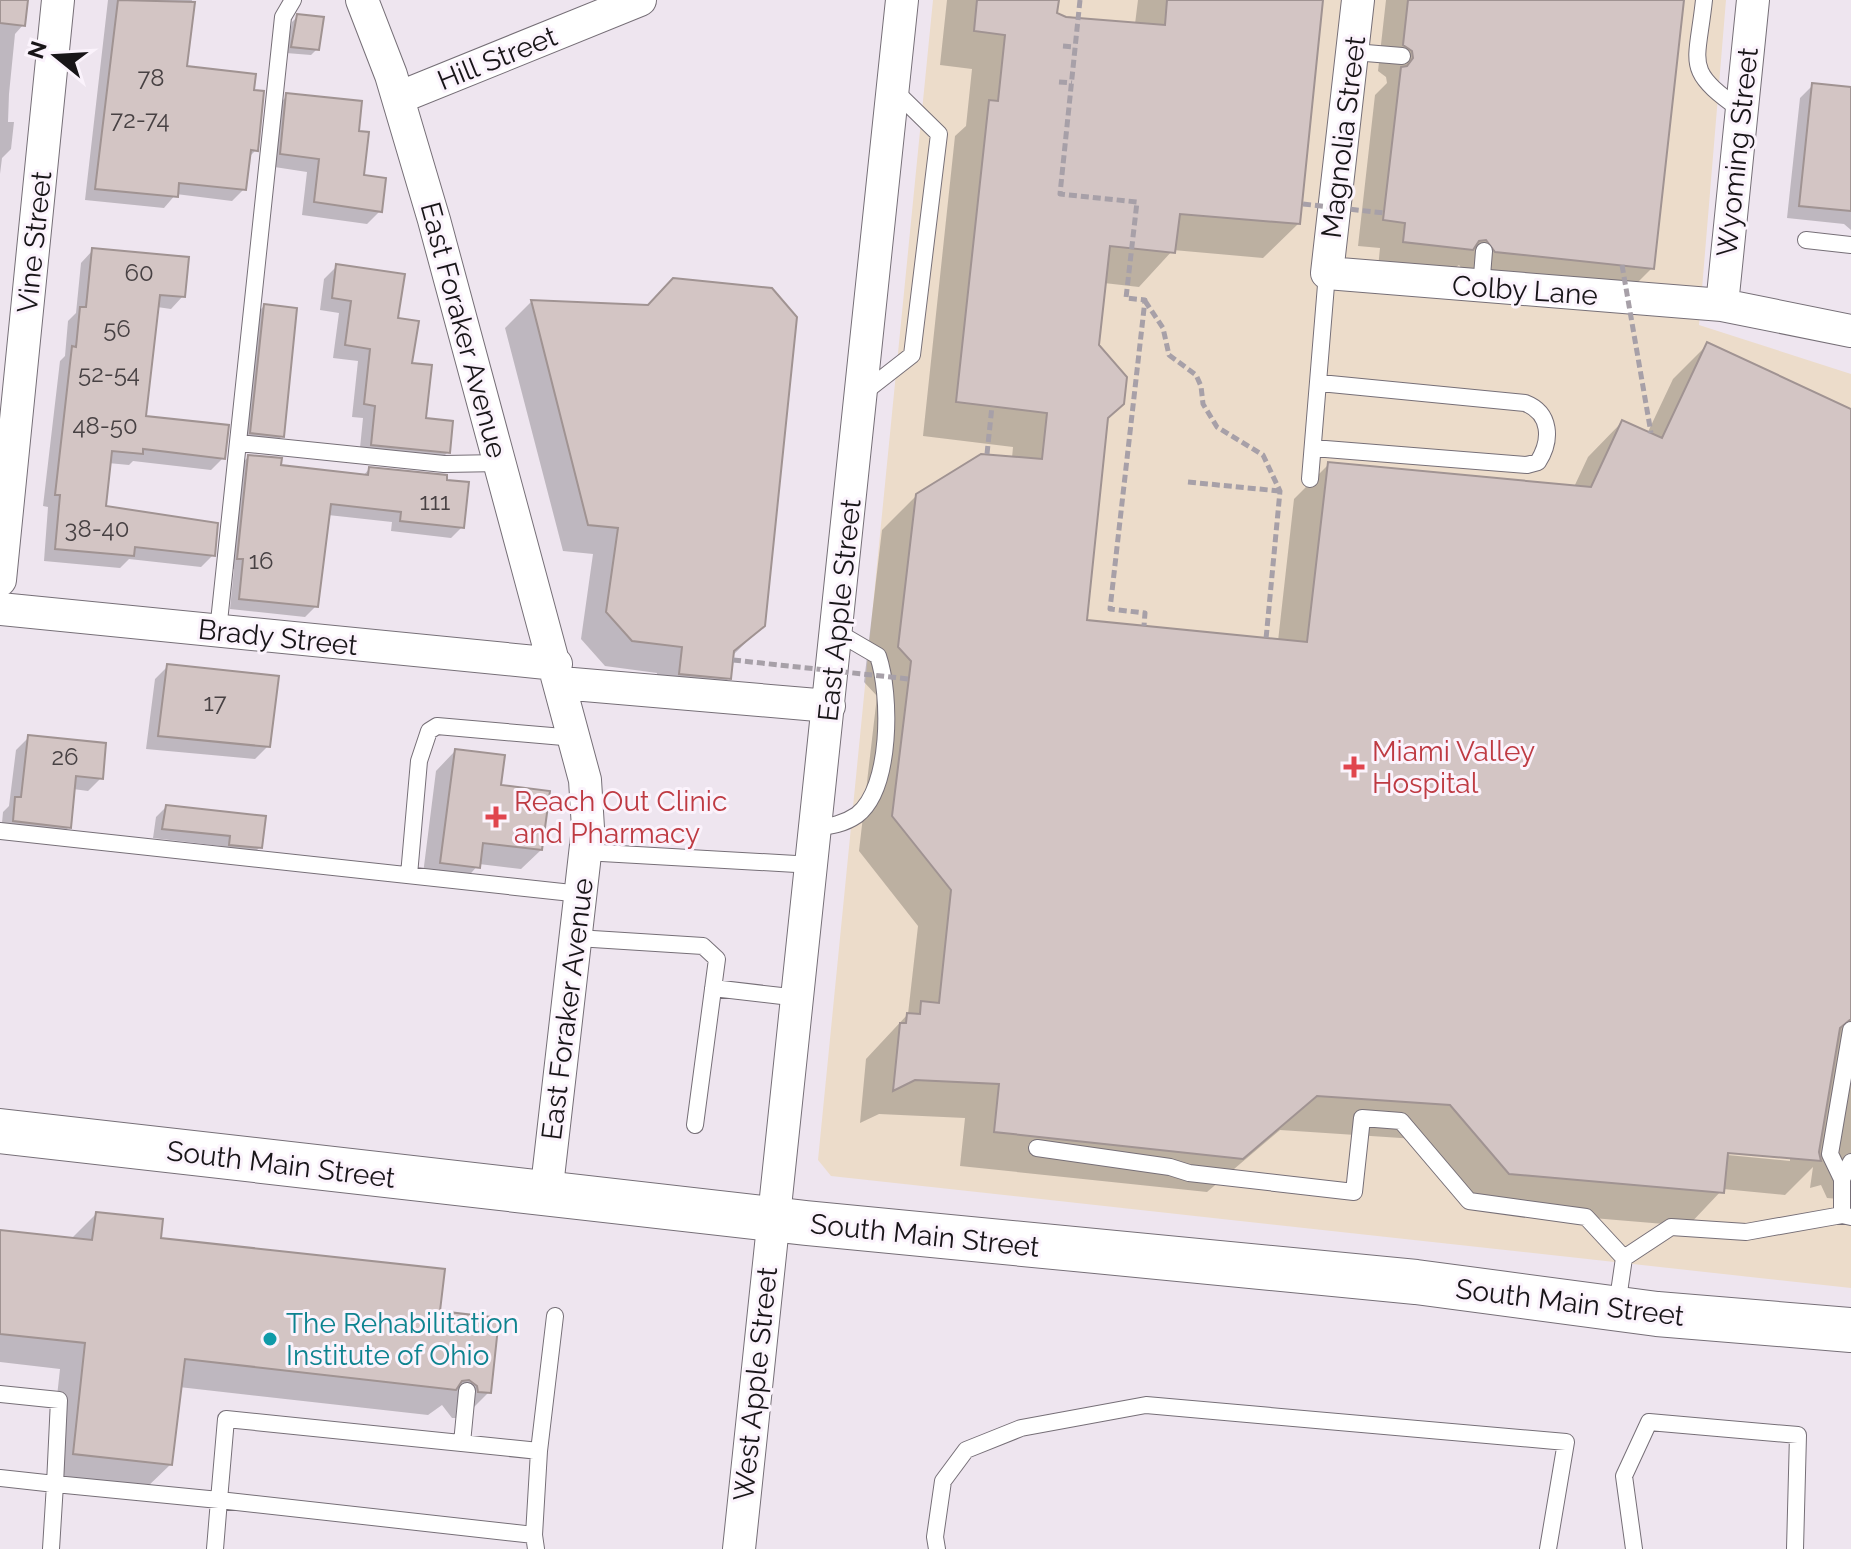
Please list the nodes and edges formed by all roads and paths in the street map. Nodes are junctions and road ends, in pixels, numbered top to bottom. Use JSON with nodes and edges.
{"nodes":[{"id":1,"x":58,"y":0,"type":"edge"},
{"id":2,"x":293,"y":0,"type":"edge"},
{"id":3,"x":640,"y":0,"type":"edge"},
{"id":4,"x":902,"y":0,"type":"edge"},
{"id":5,"x":1080,"y":0,"type":"edge"},
{"id":6,"x":1358,"y":0,"type":"edge"},
{"id":7,"x":1704,"y":0,"type":"edge"},
{"id":8,"x":1753,"y":0,"type":"edge"},
{"id":9,"x":361,"y":1,"type":"edge"},
{"id":10,"x":1063,"y":46,"type":"dead end"},
{"id":11,"x":1075,"y":47,"type":"junction"},
{"id":12,"x":1354,"y":52,"type":"junction"},
{"id":13,"x":1402,"y":56,"type":"dead end"},
{"id":14,"x":1059,"y":82,"type":"dead end"},
{"id":15,"x":1072,"y":83,"type":"junction"},
{"id":16,"x":893,"y":90,"type":"junction"},
{"id":17,"x":398,"y":98,"type":"junction"},
{"id":18,"x":1741,"y":110,"type":"junction"},
{"id":19,"x":1303,"y":204,"type":"dead end"},
{"id":20,"x":1384,"y":213,"type":"dead end"},
{"id":21,"x":1806,"y":240,"type":"dead end"},
{"id":22,"x":1851,"y":245,"type":"edge"},
{"id":23,"x":1484,"y":251,"type":"dead end"},
{"id":24,"x":1622,"y":265,"type":"dead end"},
{"id":25,"x":1327,"y":273,"type":"junction"},
{"id":26,"x":1481,"y":288,"type":"junction"},
{"id":27,"x":1145,"y":300,"type":"junction"},
{"id":28,"x":1722,"y":305,"type":"junction"},
{"id":29,"x":1851,"y":331,"type":"edge"},
{"id":30,"x":1320,"y":383,"type":"junction"},
{"id":31,"x":861,"y":395,"type":"junction"},
{"id":32,"x":992,"y":406,"type":"dead end"},
{"id":33,"x":1651,"y":433,"type":"dead end"},
{"id":34,"x":239,"y":443,"type":"junction"},
{"id":35,"x":1313,"y":448,"type":"junction"},
{"id":36,"x":987,"y":454,"type":"dead end"},
{"id":37,"x":501,"y":463,"type":"junction"},
{"id":38,"x":1310,"y":479,"type":"dead end"},
{"id":39,"x":1188,"y":482,"type":"dead end"},
{"id":40,"x":1280,"y":491,"type":"junction"},
{"id":41,"x":0,"y":580,"type":"edge"},
{"id":42,"x":0,"y":609,"type":"edge"},
{"id":43,"x":1144,"y":626,"type":"dead end"},
{"id":44,"x":218,"y":631,"type":"junction"},
{"id":45,"x":837,"y":632,"type":"junction"},
{"id":46,"x":1266,"y":639,"type":"dead end"},
{"id":47,"x":733,"y":660,"type":"dead end"},
{"id":48,"x":559,"y":673,"type":"junction"},
{"id":49,"x":885,"y":676,"type":"junction"},
{"id":50,"x":909,"y":679,"type":"dead end"},
{"id":51,"x":829,"y":706,"type":"junction"},
{"id":52,"x":575,"y":738,"type":"junction"},
{"id":53,"x":816,"y":828,"type":"junction"},
{"id":54,"x":0,"y":831,"type":"edge"},
{"id":55,"x":584,"y":852,"type":"junction"},
{"id":56,"x":813,"y":865,"type":"junction"},
{"id":57,"x":409,"y":875,"type":"junction"},
{"id":58,"x":581,"y":894,"type":"junction"},
{"id":59,"x":577,"y":938,"type":"junction"},
{"id":60,"x":713,"y":988,"type":"junction"},
{"id":61,"x":799,"y":998,"type":"junction"},
{"id":62,"x":1851,"y":1030,"type":"edge"},
{"id":63,"x":695,"y":1125,"type":"dead end"},
{"id":64,"x":0,"y":1131,"type":"edge"},
{"id":65,"x":1037,"y":1148,"type":"dead end"},
{"id":66,"x":1851,"y":1162,"type":"edge"},
{"id":67,"x":1842,"y":1179,"type":"junction"},
{"id":68,"x":546,"y":1195,"type":"junction"},
{"id":69,"x":1847,"y":1216,"type":"edge"},
{"id":70,"x":772,"y":1219,"type":"junction"},
{"id":71,"x":1624,"y":1258,"type":"junction"},
{"id":72,"x":1616,"y":1310,"type":"junction"},
{"id":73,"x":555,"y":1316,"type":"dead end"},
{"id":74,"x":1851,"y":1330,"type":"edge"},
{"id":75,"x":467,"y":1391,"type":"dead end"},
{"id":76,"x":0,"y":1394,"type":"edge"},
{"id":77,"x":462,"y":1443,"type":"junction"},
{"id":78,"x":539,"y":1451,"type":"junction"},
{"id":79,"x":0,"y":1478,"type":"edge"},
{"id":80,"x":55,"y":1484,"type":"junction"},
{"id":81,"x":219,"y":1500,"type":"junction"},
{"id":82,"x":535,"y":1542,"type":"edge"},
{"id":83,"x":51,"y":1549,"type":"edge"},
{"id":84,"x":215,"y":1549,"type":"edge"},
{"id":85,"x":739,"y":1549,"type":"edge"},
{"id":86,"x":937,"y":1549,"type":"edge"},
{"id":87,"x":1548,"y":1549,"type":"edge"},
{"id":88,"x":1634,"y":1549,"type":"edge"},
{"id":89,"x":1795,"y":1549,"type":"edge"}],
"edges":[{"from":1,"to":41,"type":"street","name":"Vine Street"},
{"from":2,"to":34,"type":"lane"},
{"from":3,"to":17,"type":"street","name":"Hill Street"},
{"from":4,"to":16,"type":"street","name":"East Apple Street"},
{"from":5,"to":11,"type":"path"},
{"from":6,"to":12,"type":"street","name":"Magnolia Street"},
{"from":7,"to":18,"type":"lane"},
{"from":8,"to":18,"type":"street","name":"Wyoming Street"},
{"from":9,"to":17,"type":"street","name":"East Foraker Avenue"},
{"from":10,"to":11,"type":"path"},
{"from":11,"to":15,"type":"path"},
{"from":12,"to":13,"type":"lane"},
{"from":12,"to":25,"type":"street","name":"Magnolia Street"},
{"from":14,"to":15,"type":"path"},
{"from":15,"to":27,"type":"path"},
{"from":16,"to":31,"type":"street","name":"East Apple Street"},
{"from":16,"to":31,"type":"lane"},
{"from":17,"to":37,"type":"street","name":"East Foraker Avenue"},
{"from":18,"to":28,"type":"street","name":"Wyoming Street"},
{"from":19,"to":20,"type":"path","bridge":true},
{"from":21,"to":22,"type":"lane"},
{"from":23,"to":26,"type":"lane"},
{"from":24,"to":33,"type":"path","bridge":true},
{"from":25,"to":26,"type":"street","name":"Colby Lane"},
{"from":25,"to":30,"type":"lane"},
{"from":26,"to":28,"type":"street","name":"Colby Lane"},
{"from":27,"to":40,"type":"path"},
{"from":27,"to":43,"type":"path"},
{"from":28,"to":29,"type":"street","name":"Colby Lane"},
{"from":30,"to":35,"type":"lane"},
{"from":30,"to":35,"type":"lane"},
{"from":31,"to":45,"type":"street","name":"East Apple Street"},
{"from":32,"to":36,"type":"path"},
{"from":34,"to":37,"type":"lane"},
{"from":34,"to":44,"type":"lane"},
{"from":35,"to":38,"type":"lane"},
{"from":37,"to":48,"type":"street","name":"East Foraker Avenue"},
{"from":39,"to":40,"type":"path"},
{"from":40,"to":46,"type":"path"},
{"from":42,"to":44,"type":"street","name":"Brady Street"},
{"from":44,"to":48,"type":"street","name":"Brady Street"},
{"from":45,"to":49,"type":"lane"},
{"from":45,"to":51,"type":"street","name":"East Apple Street"},
{"from":47,"to":49,"type":"path","bridge":true},
{"from":48,"to":51,"type":"street","name":"Brady Street"},
{"from":48,"to":52,"type":"street","name":"East Foraker Avenue"},
{"from":49,"to":50,"type":"path","bridge":true},
{"from":49,"to":53,"type":"lane"},
{"from":51,"to":53,"type":"street","name":"East Apple Street"},
{"from":52,"to":55,"type":"street","name":"East Foraker Avenue"},
{"from":52,"to":57,"type":"lane"},
{"from":53,"to":56,"type":"street","name":"East Apple Street"},
{"from":54,"to":57,"type":"lane"},
{"from":55,"to":56,"type":"lane"},
{"from":55,"to":58,"type":"street","name":"East Foraker Avenue"},
{"from":56,"to":61,"type":"street","name":"East Apple Street"},
{"from":57,"to":58,"type":"lane"},
{"from":58,"to":59,"type":"street","name":"East Foraker Avenue"},
{"from":59,"to":60,"type":"lane"},
{"from":59,"to":68,"type":"street","name":"East Foraker Avenue"},
{"from":60,"to":61,"type":"lane"},
{"from":60,"to":63,"type":"lane"},
{"from":61,"to":70,"type":"street","name":"East Apple Street"},
{"from":62,"to":67,"type":"lane"},
{"from":64,"to":68,"type":"main road","name":"South Main Street"},
{"from":65,"to":71,"type":"lane"},
{"from":66,"to":67,"type":"lane"},
{"from":67,"to":69,"type":"lane"},
{"from":68,"to":70,"type":"main road","name":"South Main Street"},
{"from":69,"to":71,"type":"lane"},
{"from":70,"to":72,"type":"main road","name":"South Main Street"},
{"from":70,"to":85,"type":"street","name":"West Apple Street"},
{"from":71,"to":72,"type":"lane"},
{"from":72,"to":74,"type":"main road","name":"South Main Street"},
{"from":73,"to":78,"type":"lane"},
{"from":75,"to":77,"type":"lane"},
{"from":76,"to":80,"type":"lane"},
{"from":77,"to":78,"type":"lane"},
{"from":77,"to":81,"type":"lane"},
{"from":78,"to":82,"type":"lane"},
{"from":79,"to":80,"type":"lane"},
{"from":80,"to":81,"type":"lane"},
{"from":80,"to":83,"type":"lane"},
{"from":81,"to":82,"type":"lane"},
{"from":81,"to":84,"type":"lane"},
{"from":86,"to":87,"type":"lane"},
{"from":88,"to":89,"type":"lane"}]}
